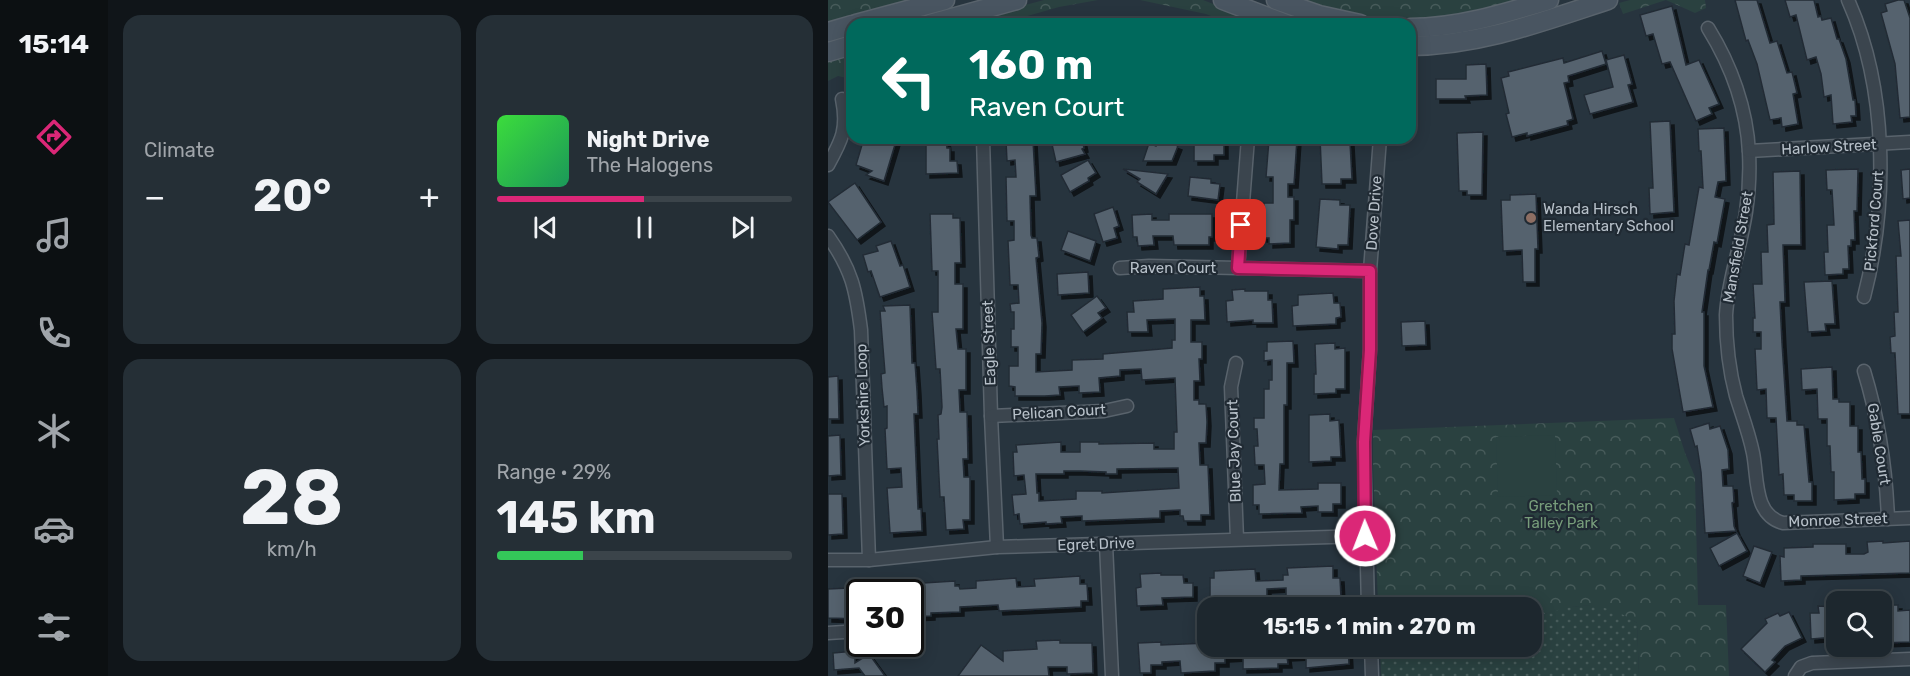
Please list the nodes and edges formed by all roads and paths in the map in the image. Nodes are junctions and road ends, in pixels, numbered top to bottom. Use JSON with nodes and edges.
{"nodes":[{"id":1,"x":945,"y":0,"type":"edge"},
{"id":2,"x":1223,"y":0,"type":"edge"},
{"id":3,"x":1276,"y":0,"type":"edge"},
{"id":4,"x":1549,"y":0,"type":"edge"},
{"id":5,"x":1848,"y":0,"type":"edge"},
{"id":6,"x":1003,"y":1,"type":"edge"},
{"id":7,"x":1602,"y":1,"type":"edge"},
{"id":8,"x":879,"y":18,"type":"edge"},
{"id":9,"x":949,"y":18,"type":"edge"},
{"id":10,"x":1270,"y":18,"type":"edge"},
{"id":11,"x":1333,"y":18,"type":"edge"},
{"id":12,"x":846,"y":27,"type":"edge"},
{"id":13,"x":1416,"y":28,"type":"edge"},
{"id":14,"x":1708,"y":28,"type":"dead end"},
{"id":15,"x":828,"y":32,"type":"edge"},
{"id":16,"x":1416,"y":45,"type":"edge"},
{"id":17,"x":846,"y":47,"type":"edge"},
{"id":18,"x":828,"y":52,"type":"edge"},
{"id":19,"x":842,"y":99,"type":"dead end"},
{"id":20,"x":1910,"y":142,"type":"edge"},
{"id":21,"x":982,"y":144,"type":"edge"},
{"id":22,"x":1248,"y":144,"type":"edge"},
{"id":23,"x":1379,"y":144,"type":"edge"},
{"id":24,"x":1880,"y":144,"type":"junction"},
{"id":25,"x":1749,"y":151,"type":"junction"},
{"id":26,"x":828,"y":165,"type":"edge"},
{"id":27,"x":828,"y":236,"type":"edge"},
{"id":28,"x":1120,"y":268,"type":"dead end"},
{"id":29,"x":1238,"y":268,"type":"junction"},
{"id":30,"x":1370,"y":271,"type":"junction"},
{"id":31,"x":1864,"y":297,"type":"dead end"},
{"id":32,"x":1236,"y":363,"type":"dead end"},
{"id":33,"x":1864,"y":371,"type":"dead end"},
{"id":34,"x":1127,"y":406,"type":"dead end"},
{"id":35,"x":991,"y":416,"type":"junction"},
{"id":36,"x":1768,"y":517,"type":"joint"},
{"id":37,"x":1910,"y":518,"type":"edge"},
{"id":38,"x":1888,"y":519,"type":"junction"},
{"id":39,"x":1365,"y":536,"type":"junction"},
{"id":40,"x":1237,"y":539,"type":"junction"},
{"id":41,"x":1106,"y":544,"type":"junction"},
{"id":42,"x":997,"y":547,"type":"junction"},
{"id":43,"x":828,"y":560,"type":"edge"},
{"id":44,"x":869,"y":560,"type":"junction"},
{"id":45,"x":1368,"y":597,"type":"edge"},
{"id":46,"x":846,"y":632,"type":"edge"},
{"id":47,"x":828,"y":633,"type":"edge"},
{"id":48,"x":1371,"y":657,"type":"edge"},
{"id":49,"x":1910,"y":659,"type":"edge"},
{"id":50,"x":1112,"y":676,"type":"edge"},
{"id":51,"x":1372,"y":676,"type":"edge"},
{"id":52,"x":1795,"y":676,"type":"edge"}],
"edges":[{"from":1,"to":8,"type":"main road"},
{"from":2,"to":10,"type":"main road"},
{"from":3,"to":11,"type":"main road"},
{"from":4,"to":13,"type":"main road"},
{"from":5,"to":24,"type":"street","name":"Pickford Court"},
{"from":6,"to":9,"type":"main road"},
{"from":7,"to":16,"type":"main road"},
{"from":12,"to":15,"type":"main road"},
{"from":14,"to":25,"type":"street","name":"Mansfield Street"},
{"from":17,"to":18,"type":"main road"},
{"from":19,"to":26,"type":"street"},
{"from":20,"to":24,"type":"street","name":"Harlow Street"},
{"from":21,"to":35,"type":"street","name":"Eagle Street"},
{"from":22,"to":29,"type":"street"},
{"from":23,"to":30,"type":"street","name":"Dove Drive"},
{"from":24,"to":25,"type":"street","name":"Harlow Street"},
{"from":24,"to":31,"type":"street","name":"Pickford Court"},
{"from":25,"to":36,"type":"street","name":"Mansfield Street"},
{"from":27,"to":44,"type":"street","name":"Yorkshire Loop"},
{"from":28,"to":29,"type":"street","name":"Raven Court"},
{"from":29,"to":30,"type":"street","name":"Raven Court"},
{"from":30,"to":39,"type":"street","name":"Dove Drive"},
{"from":32,"to":40,"type":"street","name":"Blue Jay Court"},
{"from":33,"to":38,"type":"street","name":"Gable Court"},
{"from":34,"to":35,"type":"street","name":"Pelican Court"},
{"from":35,"to":42,"type":"street","name":"Eagle Street"},
{"from":36,"to":38,"type":"street","name":"Monroe Street"},
{"from":37,"to":38,"type":"street","name":"Monroe Street"},
{"from":39,"to":40,"type":"street","name":"Egret Drive"},
{"from":39,"to":45,"type":"street","name":"Dove Drive"},
{"from":40,"to":41,"type":"street","name":"Egret Drive"},
{"from":41,"to":42,"type":"street","name":"Egret Drive"},
{"from":41,"to":50,"type":"street"},
{"from":42,"to":44,"type":"street","name":"Egret Drive"},
{"from":43,"to":44,"type":"street","name":"Egret Drive"},
{"from":46,"to":47,"type":"street"},
{"from":48,"to":51,"type":"street"},
{"from":49,"to":52,"type":"street"}]}
